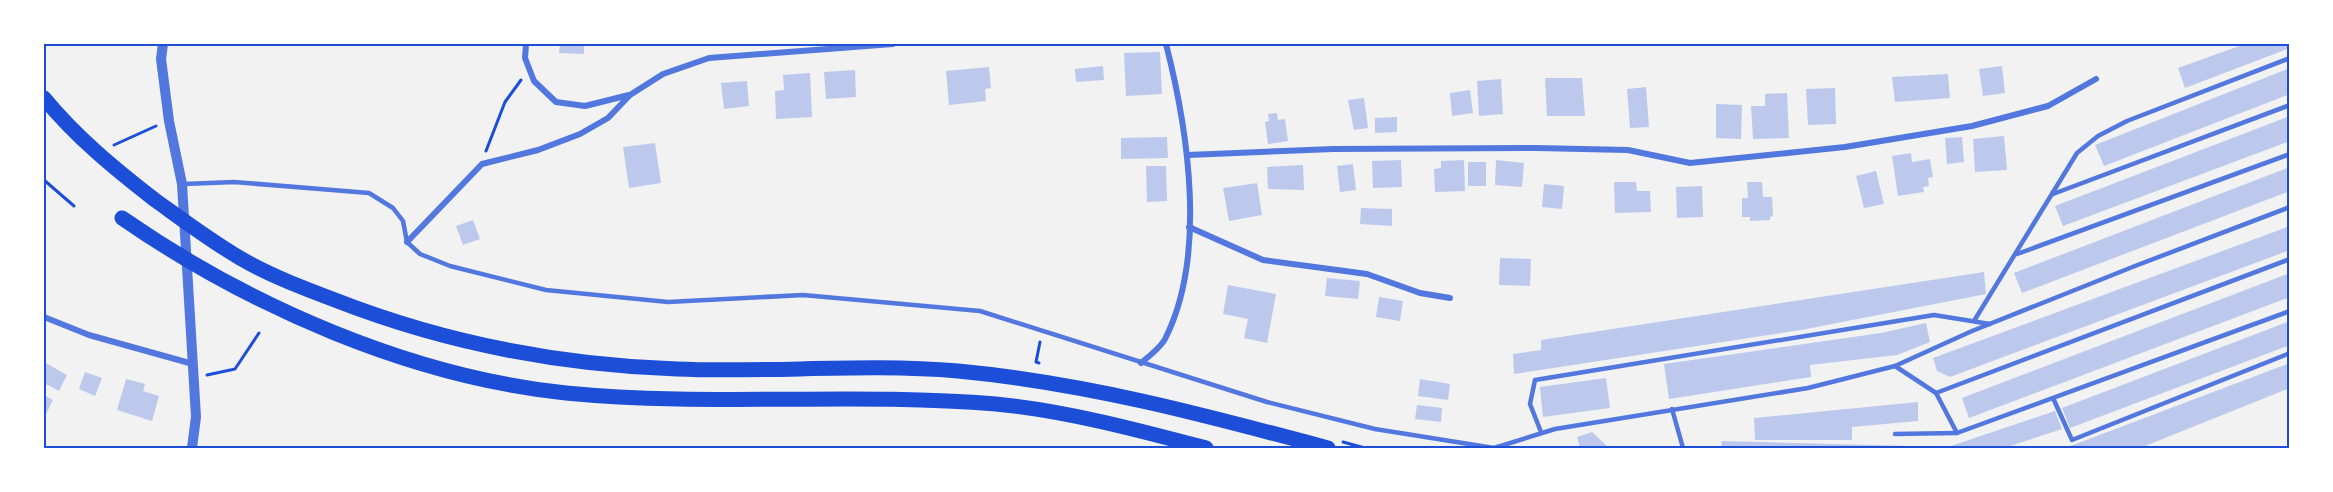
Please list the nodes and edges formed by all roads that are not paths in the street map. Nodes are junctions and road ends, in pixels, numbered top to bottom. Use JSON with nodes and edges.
{"nodes":[{"id":1,"x":163,"y":44,"type":"edge"},
{"id":2,"x":525,"y":44,"type":"edge"},
{"id":3,"x":893,"y":44,"type":"edge"},
{"id":4,"x":1166,"y":44,"type":"edge"},
{"id":5,"x":2289,"y":58,"type":"edge"},
{"id":6,"x":2096,"y":79,"type":"dead end"},
{"id":7,"x":630,"y":95,"type":"junction"},
{"id":8,"x":44,"y":98,"type":"edge"},
{"id":9,"x":2289,"y":105,"type":"edge"},
{"id":10,"x":2289,"y":154,"type":"edge"},
{"id":11,"x":1188,"y":155,"type":"junction"},
{"id":12,"x":182,"y":184,"type":"junction"},
{"id":13,"x":2053,"y":194,"type":"junction"},
{"id":14,"x":2289,"y":207,"type":"edge"},
{"id":15,"x":122,"y":218,"type":"dead end"},
{"id":16,"x":1189,"y":226,"type":"junction"},
{"id":17,"x":407,"y":242,"type":"junction"},
{"id":18,"x":2017,"y":254,"type":"junction"},
{"id":19,"x":2289,"y":259,"type":"edge"},
{"id":20,"x":1450,"y":298,"type":"dead end"},
{"id":21,"x":2289,"y":311,"type":"edge"},
{"id":22,"x":44,"y":317,"type":"edge"},
{"id":23,"x":1974,"y":321,"type":"junction"},
{"id":24,"x":1990,"y":324,"type":"junction"},
{"id":25,"x":2289,"y":353,"type":"edge"},
{"id":26,"x":1141,"y":363,"type":"junction"},
{"id":27,"x":193,"y":364,"type":"junction"},
{"id":28,"x":1895,"y":366,"type":"junction"},
{"id":29,"x":1936,"y":393,"type":"junction"},
{"id":30,"x":2053,"y":398,"type":"junction"},
{"id":31,"x":1672,"y":409,"type":"junction"},
{"id":32,"x":1541,"y":432,"type":"junction"},
{"id":33,"x":1957,"y":433,"type":"junction"},
{"id":34,"x":1895,"y":434,"type":"dead end"},
{"id":35,"x":192,"y":448,"type":"edge"},
{"id":36,"x":1206,"y":448,"type":"edge"},
{"id":37,"x":1328,"y":448,"type":"edge"},
{"id":38,"x":1683,"y":448,"type":"edge"}],
"edges":[{"from":1,"to":12,"type":"street"},
{"from":2,"to":7,"type":"street"},
{"from":3,"to":7,"type":"street"},
{"from":4,"to":11,"type":"street"},
{"from":5,"to":13,"type":"lane"},
{"from":6,"to":11,"type":"street"},
{"from":7,"to":17,"type":"street"},
{"from":8,"to":37,"type":"main road"},
{"from":9,"to":13,"type":"lane"},
{"from":10,"to":18,"type":"lane"},
{"from":11,"to":16,"type":"street"},
{"from":12,"to":17,"type":"lane"},
{"from":12,"to":27,"type":"street"},
{"from":13,"to":18,"type":"lane"},
{"from":14,"to":24,"type":"lane"},
{"from":15,"to":36,"type":"main road"},
{"from":16,"to":20,"type":"street"},
{"from":16,"to":26,"type":"street"},
{"from":17,"to":26,"type":"lane"},
{"from":18,"to":23,"type":"lane"},
{"from":19,"to":29,"type":"lane"},
{"from":21,"to":30,"type":"lane"},
{"from":22,"to":27,"type":"street"},
{"from":23,"to":24,"type":"lane"},
{"from":23,"to":32,"type":"lane"},
{"from":24,"to":28,"type":"lane"},
{"from":25,"to":30,"type":"lane"},
{"from":26,"to":32,"type":"lane"},
{"from":27,"to":35,"type":"street"},
{"from":28,"to":29,"type":"lane"},
{"from":28,"to":31,"type":"lane"},
{"from":29,"to":33,"type":"lane"},
{"from":30,"to":33,"type":"lane"},
{"from":31,"to":32,"type":"lane"},
{"from":31,"to":38,"type":"lane"},
{"from":33,"to":34,"type":"lane"}]}
